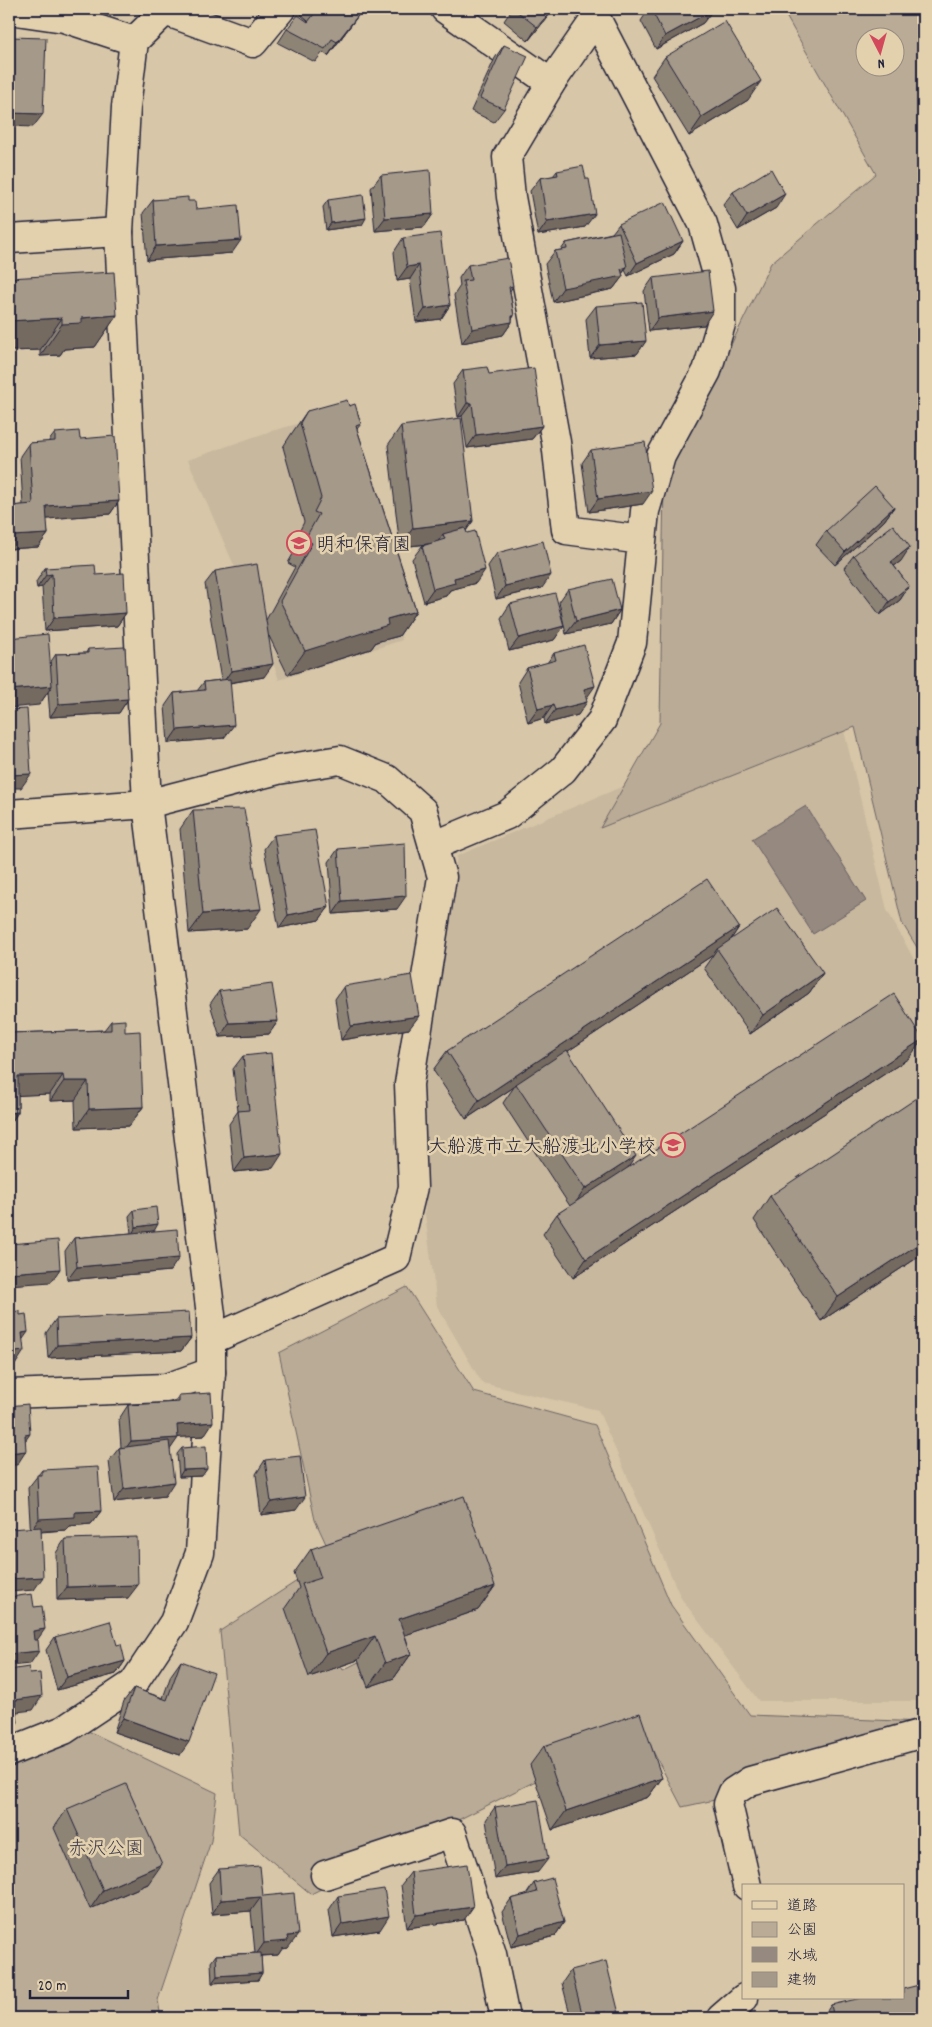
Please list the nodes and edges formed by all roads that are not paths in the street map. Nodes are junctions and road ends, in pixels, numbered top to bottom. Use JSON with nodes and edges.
{"nodes":[{"id":1,"x":281,"y":9,"type":"edge"},
{"id":2,"x":445,"y":9,"type":"edge"},
{"id":3,"x":9,"y":10,"type":"edge"},
{"id":4,"x":166,"y":10,"type":"edge"},
{"id":5,"x":134,"y":42,"type":"junction"},
{"id":6,"x":551,"y":83,"type":"junction"},
{"id":7,"x":119,"y":232,"type":"junction"},
{"id":8,"x":9,"y":239,"type":"edge"},
{"id":9,"x":642,"y":540,"type":"junction"},
{"id":10,"x":147,"y":804,"type":"junction"},
{"id":11,"x":9,"y":814,"type":"edge"},
{"id":12,"x":433,"y":846,"type":"junction"},
{"id":13,"x":211,"y":1340,"type":"junction"},
{"id":14,"x":211,"y":1372,"type":"junction"},
{"id":15,"x":9,"y":1394,"type":"edge"},
{"id":16,"x":923,"y":1733,"type":"edge"},
{"id":17,"x":9,"y":1752,"type":"edge"},
{"id":18,"x":325,"y":1875,"type":"dead end"},
{"id":19,"x":748,"y":1884,"type":"edge"},
{"id":20,"x":742,"y":2000,"type":"edge"},
{"id":21,"x":504,"y":2018,"type":"edge"},
{"id":22,"x":721,"y":2018,"type":"edge"}],
"edges":[{"from":1,"to":4,"type":"street"},
{"from":2,"to":6,"type":"street"},
{"from":3,"to":5,"type":"street"},
{"from":4,"to":5,"type":"street"},
{"from":5,"to":7,"type":"street"},
{"from":6,"to":9,"type":"street"},
{"from":6,"to":9,"type":"street"},
{"from":7,"to":8,"type":"street"},
{"from":7,"to":10,"type":"street"},
{"from":9,"to":12,"type":"street"},
{"from":10,"to":11,"type":"street"},
{"from":10,"to":12,"type":"street"},
{"from":10,"to":13,"type":"street"},
{"from":12,"to":13,"type":"street"},
{"from":13,"to":14,"type":"street"},
{"from":14,"to":15,"type":"street"},
{"from":14,"to":17,"type":"street"},
{"from":16,"to":19,"type":"street"},
{"from":18,"to":21,"type":"street"},
{"from":20,"to":22,"type":"street"}]}
